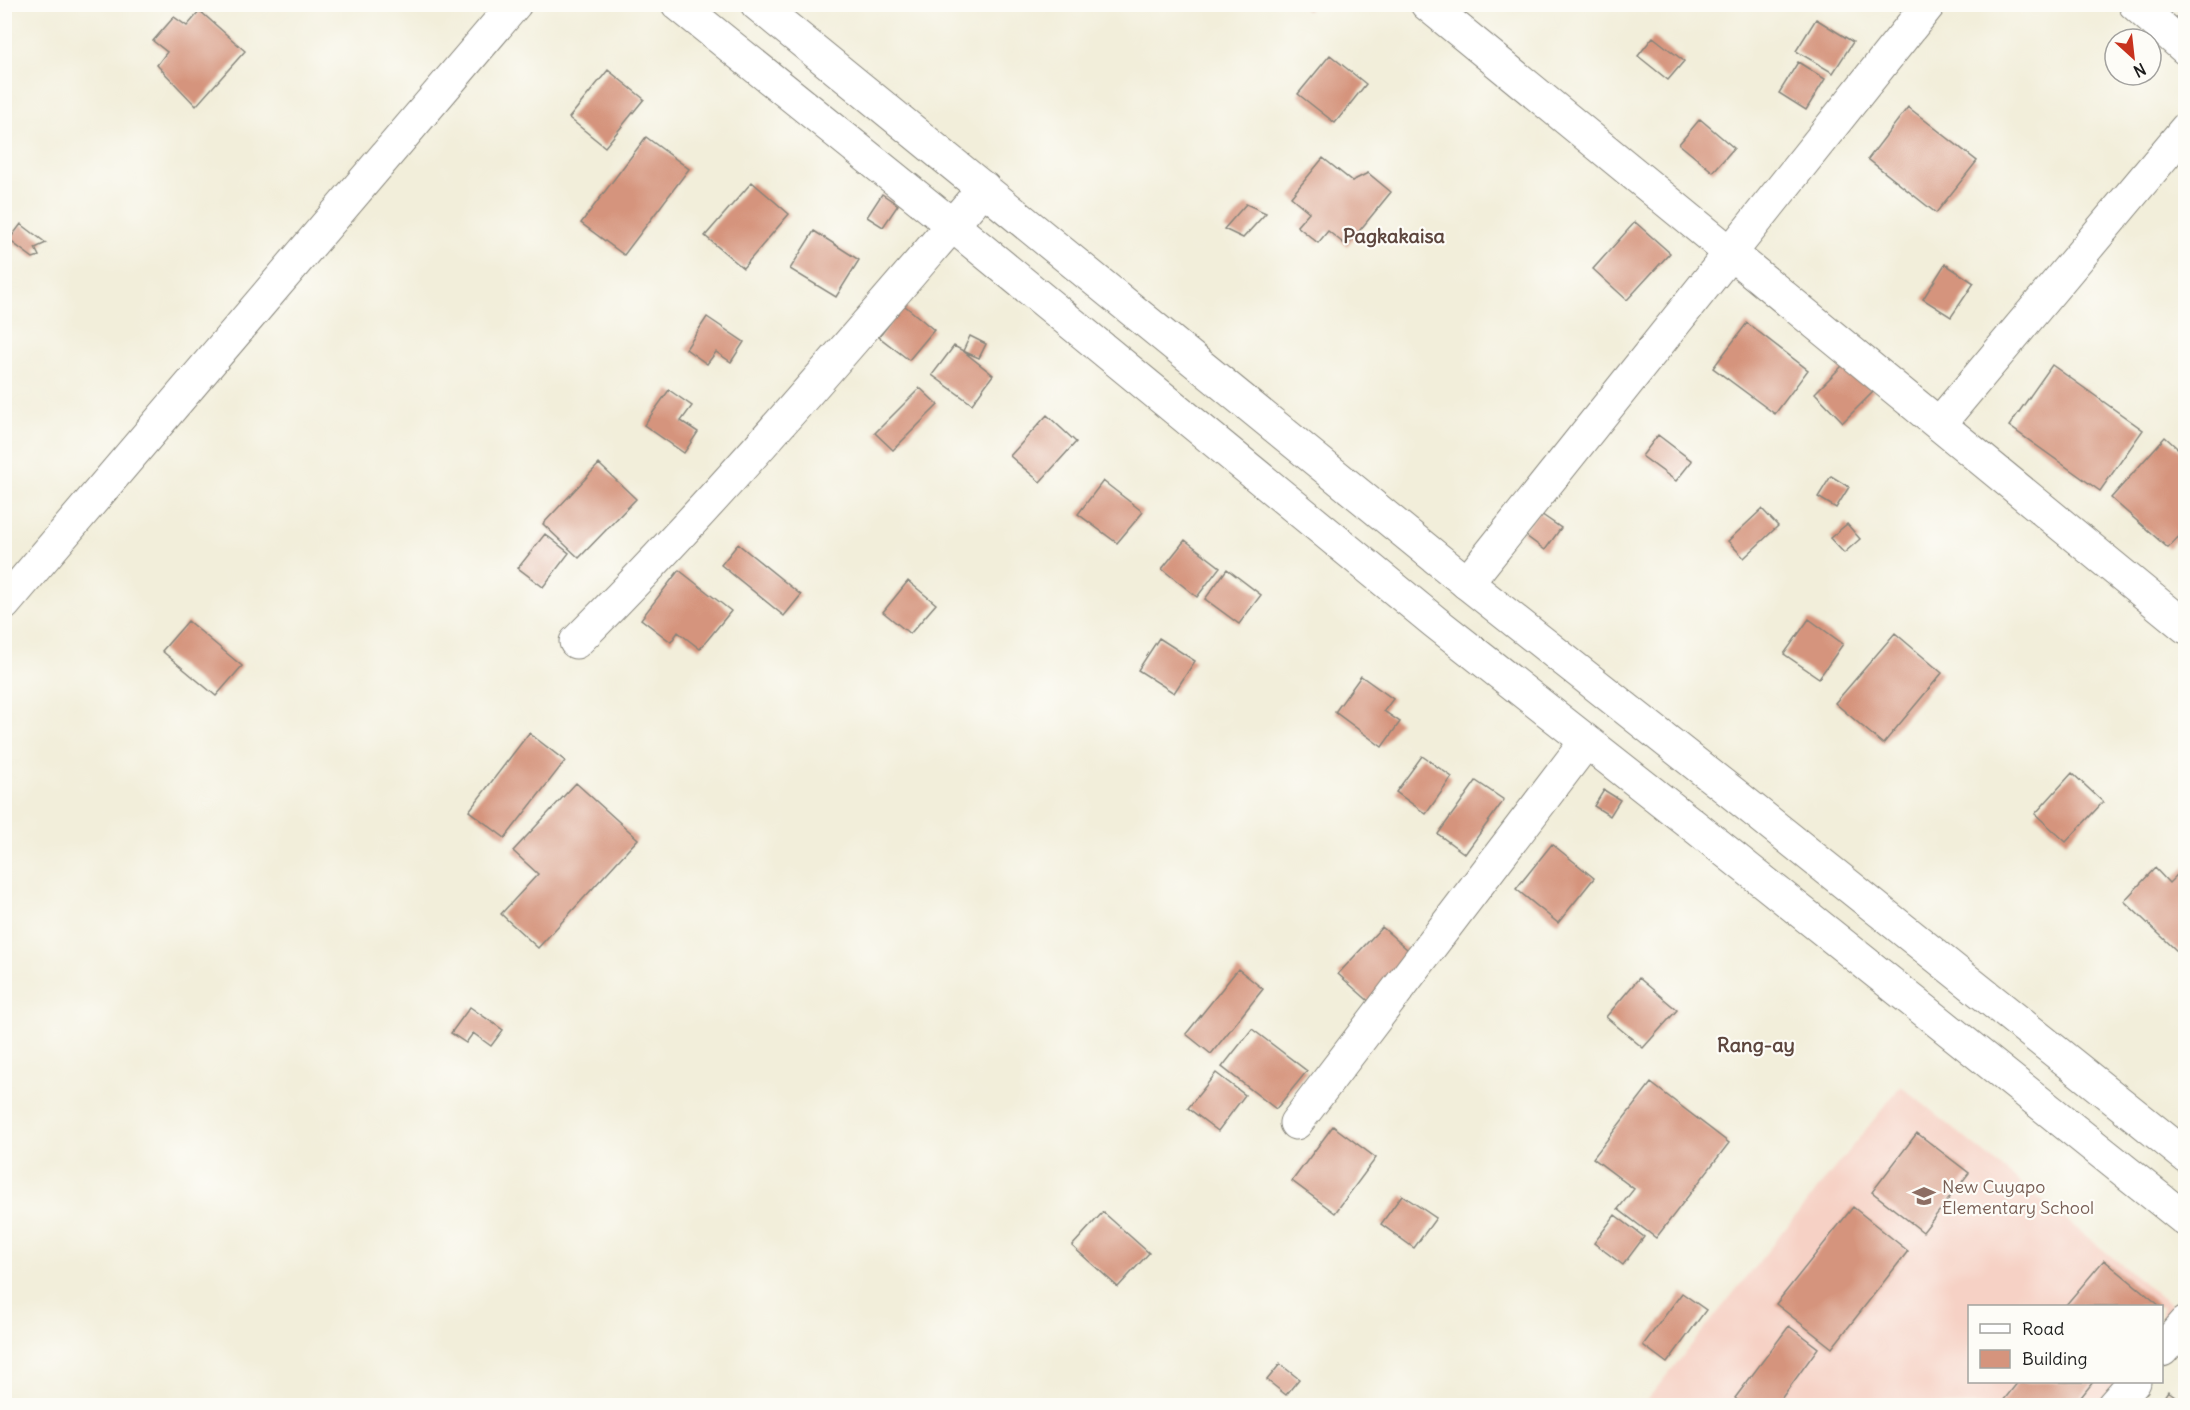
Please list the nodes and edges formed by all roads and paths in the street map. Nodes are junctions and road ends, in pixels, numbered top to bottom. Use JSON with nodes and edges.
{"nodes":[{"id":1,"x":515,"y":4,"type":"edge"},
{"id":2,"x":678,"y":4,"type":"edge"},
{"id":3,"x":757,"y":4,"type":"edge"},
{"id":4,"x":1426,"y":4,"type":"edge"},
{"id":5,"x":1929,"y":4,"type":"edge"},
{"id":6,"x":2135,"y":4,"type":"edge"},
{"id":7,"x":2186,"y":49,"type":"edge"},
{"id":8,"x":2186,"y":129,"type":"edge"},
{"id":9,"x":984,"y":188,"type":"junction"},
{"id":10,"x":952,"y":225,"type":"junction"},
{"id":11,"x":1730,"y":252,"type":"junction"},
{"id":12,"x":1939,"y":424,"type":"junction"},
{"id":13,"x":1467,"y":583,"type":"junction"},
{"id":14,"x":4,"y":604,"type":"edge"},
{"id":15,"x":2186,"y":627,"type":"edge"},
{"id":16,"x":576,"y":642,"type":"dead end"},
{"id":17,"x":1586,"y":742,"type":"junction"},
{"id":18,"x":1296,"y":1123,"type":"dead end"},
{"id":19,"x":2186,"y":1156,"type":"edge"},
{"id":20,"x":2186,"y":1220,"type":"edge"},
{"id":21,"x":2186,"y":1323,"type":"edge"},
{"id":22,"x":2163,"y":1349,"type":"edge"},
{"id":23,"x":2133,"y":1383,"type":"edge"},
{"id":24,"x":2113,"y":1406,"type":"edge"}],
"edges":[{"from":1,"to":14,"type":"main road"},
{"from":2,"to":10,"type":"main road"},
{"from":3,"to":9,"type":"main road"},
{"from":4,"to":11,"type":"main road"},
{"from":5,"to":11,"type":"main road"},
{"from":6,"to":7,"type":"main road"},
{"from":8,"to":12,"type":"main road"},
{"from":9,"to":10,"type":"main road"},
{"from":9,"to":13,"type":"main road"},
{"from":10,"to":16,"type":"main road"},
{"from":10,"to":17,"type":"main road"},
{"from":11,"to":12,"type":"main road"},
{"from":11,"to":13,"type":"main road"},
{"from":12,"to":15,"type":"main road"},
{"from":13,"to":19,"type":"main road"},
{"from":17,"to":18,"type":"main road"},
{"from":17,"to":20,"type":"main road"},
{"from":21,"to":22,"type":"main road"},
{"from":23,"to":24,"type":"main road"}]}
